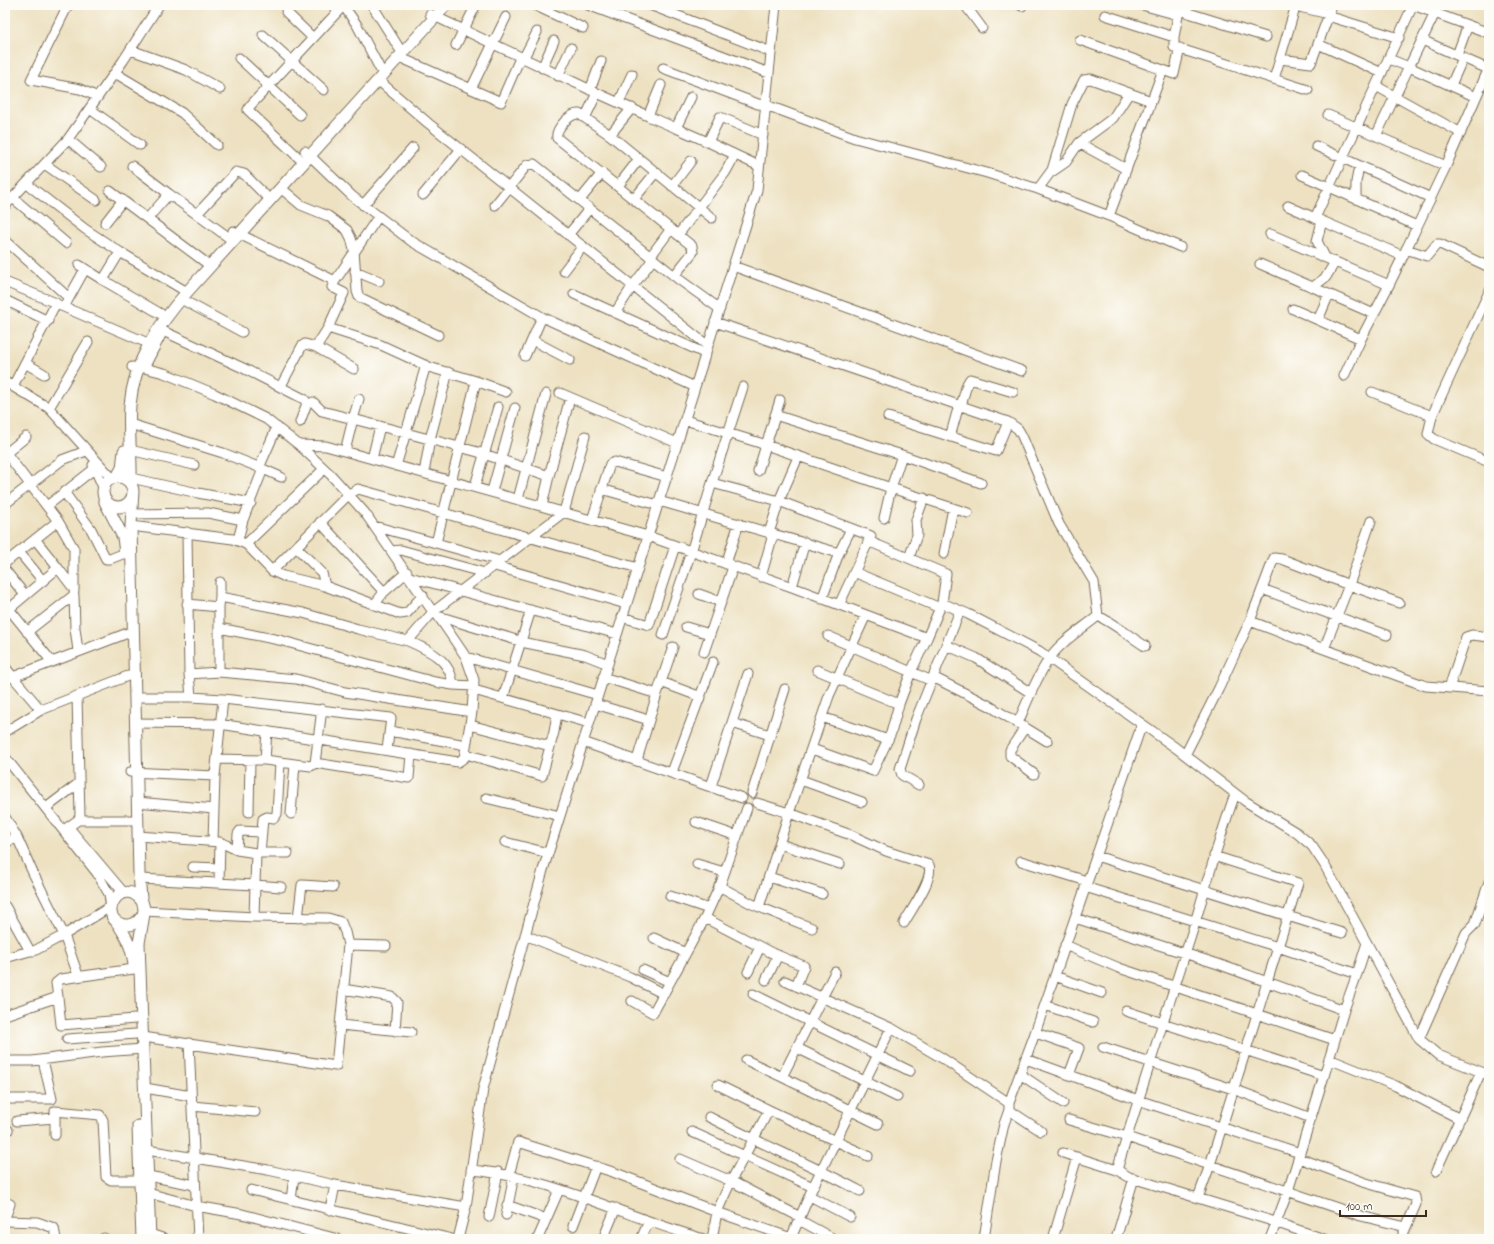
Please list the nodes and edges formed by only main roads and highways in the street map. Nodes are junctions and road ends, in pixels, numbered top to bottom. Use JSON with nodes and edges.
{"nodes":[{"id":1,"x":438,"y":5,"type":"edge"},
{"id":2,"x":446,"y":5,"type":"edge"},
{"id":3,"x":432,"y":16,"type":"junction"},
{"id":4,"x":399,"y":52,"type":"junction"},
{"id":5,"x":305,"y":155,"type":"junction"},
{"id":6,"x":233,"y":234,"type":"junction"},
{"id":7,"x":183,"y":293,"type":"junction"},
{"id":8,"x":158,"y":328,"type":"junction"},
{"id":9,"x":138,"y":367,"type":"junction"},
{"id":10,"x":115,"y":477,"type":"junction"},
{"id":11,"x":132,"y":485,"type":"junction"},
{"id":12,"x":106,"y":502,"type":"junction"},
{"id":13,"x":130,"y":631,"type":"junction"},
{"id":14,"x":133,"y":772,"type":"junction"},
{"id":15,"x":125,"y":893,"type":"junction"},
{"id":16,"x":143,"y":906,"type":"junction"},
{"id":17,"x":112,"y":912,"type":"junction"},
{"id":18,"x":139,"y":1036,"type":"junction"},
{"id":19,"x":140,"y":1050,"type":"junction"},
{"id":20,"x":144,"y":1178,"type":"junction"},
{"id":21,"x":147,"y":1237,"type":"edge"}],
"edges":[{"from":1,"to":3,"type":"main road"},
{"from":2,"to":3,"type":"main road"},
{"from":3,"to":4,"type":"main road"},
{"from":4,"to":5,"type":"main road"},
{"from":4,"to":5,"type":"main road"},
{"from":5,"to":6,"type":"main road"},
{"from":5,"to":6,"type":"main road"},
{"from":6,"to":7,"type":"main road"},
{"from":6,"to":7,"type":"main road"},
{"from":7,"to":8,"type":"main road"},
{"from":7,"to":8,"type":"main road"},
{"from":8,"to":9,"type":"main road"},
{"from":8,"to":9,"type":"main road"},
{"from":9,"to":10,"type":"main road"},
{"from":9,"to":11,"type":"main road"},
{"from":10,"to":11,"type":"main road"},
{"from":10,"to":12,"type":"main road"},
{"from":11,"to":12,"type":"main road"},
{"from":11,"to":13,"type":"main road"},
{"from":12,"to":13,"type":"main road"},
{"from":13,"to":14,"type":"main road"},
{"from":13,"to":14,"type":"main road"},
{"from":14,"to":15,"type":"main road"},
{"from":14,"to":16,"type":"main road"},
{"from":15,"to":16,"type":"main road"},
{"from":15,"to":17,"type":"main road"},
{"from":16,"to":17,"type":"main road"},
{"from":16,"to":18,"type":"main road"},
{"from":17,"to":18,"type":"main road"},
{"from":18,"to":19,"type":"main road"},
{"from":19,"to":20,"type":"main road"},
{"from":19,"to":20,"type":"main road"},
{"from":20,"to":21,"type":"main road"}]}
